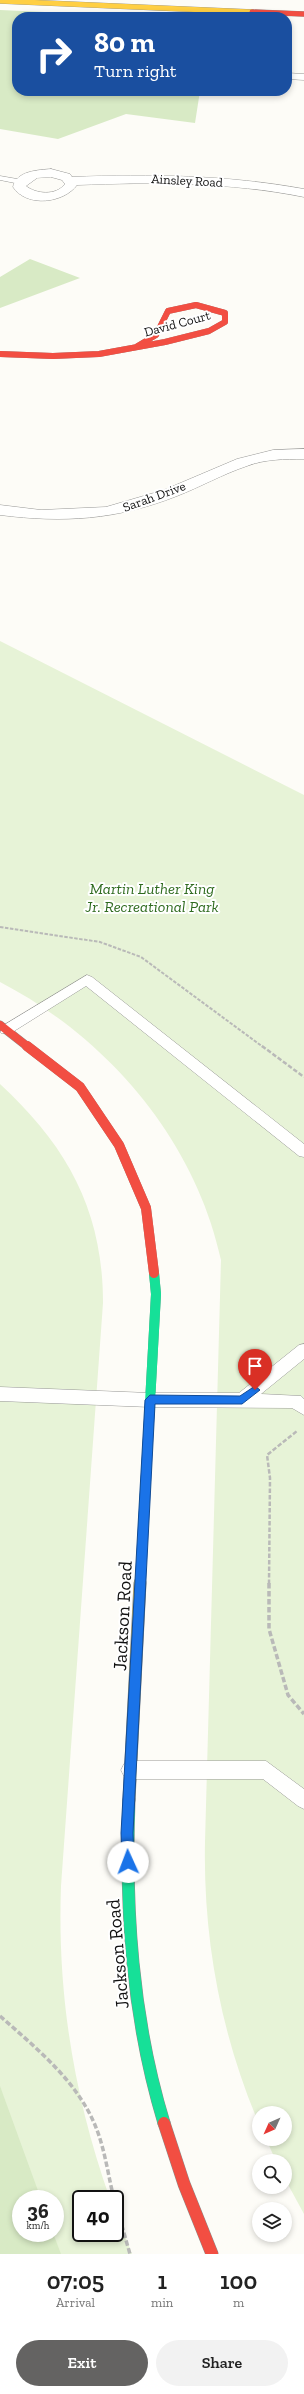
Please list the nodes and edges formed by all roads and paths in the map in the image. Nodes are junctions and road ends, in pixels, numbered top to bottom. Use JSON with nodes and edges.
{"nodes":[{"id":1,"x":0,"y":1,"type":"edge"},
{"id":2,"x":254,"y":12,"type":"edge"},
{"id":3,"x":292,"y":14,"type":"edge"},
{"id":4,"x":304,"y":14,"type":"edge"},
{"id":5,"x":292,"y":76,"type":"edge"},
{"id":6,"x":304,"y":77,"type":"edge"},
{"id":7,"x":0,"y":178,"type":"edge"},
{"id":8,"x":70,"y":181,"type":"junction"},
{"id":9,"x":20,"y":182,"type":"junction"},
{"id":10,"x":304,"y":193,"type":"edge"},
{"id":11,"x":136,"y":347,"type":"junction"},
{"id":12,"x":0,"y":354,"type":"edge"},
{"id":13,"x":304,"y":454,"type":"edge"},
{"id":14,"x":0,"y":510,"type":"edge"},
{"id":15,"x":0,"y":927,"type":"edge"},
{"id":16,"x":3,"y":1027,"type":"edge"},
{"id":17,"x":304,"y":1077,"type":"edge"},
{"id":18,"x":304,"y":1152,"type":"edge"},
{"id":19,"x":304,"y":1350,"type":"edge"},
{"id":20,"x":0,"y":1394,"type":"edge"},
{"id":21,"x":150,"y":1400,"type":"junction"},
{"id":22,"x":242,"y":1400,"type":"junction"},
{"id":23,"x":304,"y":1408,"type":"edge"},
{"id":24,"x":298,"y":1430,"type":"dead end"},
{"id":25,"x":304,"y":1714,"type":"edge"},
{"id":26,"x":130,"y":1770,"type":"junction"},
{"id":27,"x":304,"y":1800,"type":"edge"},
{"id":28,"x":0,"y":2016,"type":"edge"},
{"id":29,"x":112,"y":2190,"type":"edge"},
{"id":30,"x":124,"y":2233,"type":"edge"},
{"id":31,"x":130,"y":2254,"type":"edge"},
{"id":32,"x":212,"y":2254,"type":"edge"}],
"edges":[{"from":1,"to":2,"type":"main road"},
{"from":3,"to":4,"type":"main road"},
{"from":5,"to":6,"type":"street"},
{"from":7,"to":9,"type":"lane"},
{"from":8,"to":9,"type":"street","name":"Ainsley Road"},
{"from":8,"to":9,"type":"street"},
{"from":8,"to":10,"type":"street","name":"Ainsley Road"},
{"from":11,"to":11,"type":"main road","name":"David Court"},
{"from":11,"to":12,"type":"main road","name":"David Court"},
{"from":13,"to":14,"type":"street","name":"Sarah Drive"},
{"from":15,"to":17,"type":"path"},
{"from":16,"to":18,"type":"lane"},
{"from":16,"to":21,"type":"main road","name":"Jackson Road"},
{"from":19,"to":22,"type":"lane"},
{"from":20,"to":21,"type":"lane"},
{"from":21,"to":22,"type":"lane"},
{"from":21,"to":26,"type":"main road","name":"Jackson Road"},
{"from":22,"to":23,"type":"lane"},
{"from":24,"to":25,"type":"path"},
{"from":26,"to":27,"type":"lane"},
{"from":26,"to":32,"type":"main road","name":"Jackson Road"},
{"from":28,"to":29,"type":"path"},
{"from":30,"to":31,"type":"path"}]}
